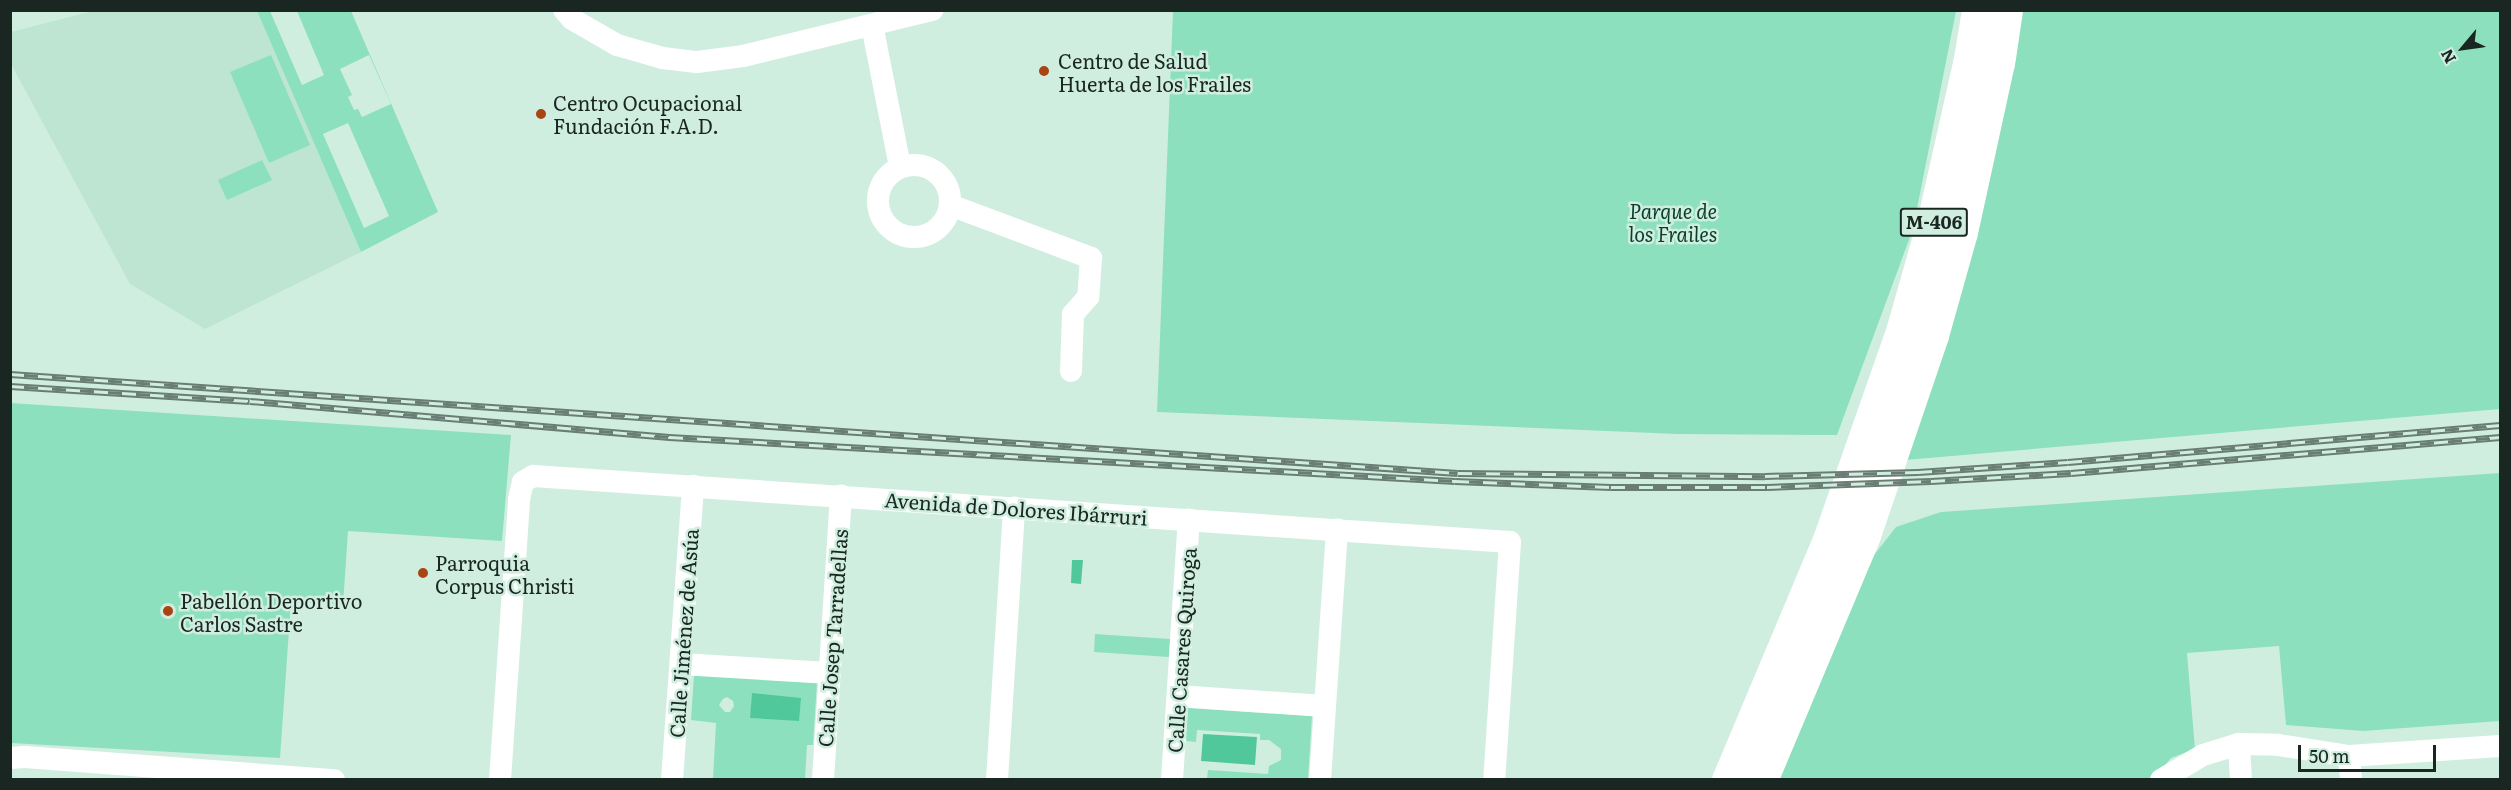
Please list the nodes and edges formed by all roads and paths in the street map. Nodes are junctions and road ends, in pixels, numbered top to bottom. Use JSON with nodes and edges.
{"nodes":[{"id":1,"x":564,"y":10,"type":"edge"},
{"id":2,"x":932,"y":10,"type":"edge"},
{"id":3,"x":1978,"y":10,"type":"edge"},
{"id":4,"x":2006,"y":10,"type":"edge"},
{"id":5,"x":872,"y":26,"type":"junction"},
{"id":6,"x":900,"y":167,"type":"junction"},
{"id":7,"x":950,"y":205,"type":"junction"},
{"id":8,"x":1071,"y":371,"type":"dead end"},
{"id":9,"x":693,"y":486,"type":"junction"},
{"id":10,"x":841,"y":496,"type":"junction"},
{"id":11,"x":1014,"y":508,"type":"junction"},
{"id":12,"x":1189,"y":520,"type":"junction"},
{"id":13,"x":1337,"y":530,"type":"junction"},
{"id":14,"x":681,"y":664,"type":"junction"},
{"id":15,"x":830,"y":673,"type":"junction"},
{"id":16,"x":1178,"y":696,"type":"junction"},
{"id":17,"x":1325,"y":706,"type":"junction"},
{"id":18,"x":2239,"y":744,"type":"junction"},
{"id":19,"x":2500,"y":746,"type":"edge"},
{"id":20,"x":2349,"y":756,"type":"junction"},
{"id":21,"x":11,"y":758,"type":"edge"},
{"id":22,"x":253,"y":777,"type":"edge"},
{"id":23,"x":334,"y":780,"type":"edge"},
{"id":24,"x":501,"y":780,"type":"edge"},
{"id":25,"x":672,"y":780,"type":"edge"},
{"id":26,"x":822,"y":780,"type":"edge"},
{"id":27,"x":997,"y":780,"type":"edge"},
{"id":28,"x":1172,"y":780,"type":"edge"},
{"id":29,"x":1320,"y":780,"type":"edge"},
{"id":30,"x":1494,"y":780,"type":"edge"},
{"id":31,"x":1728,"y":780,"type":"edge"},
{"id":32,"x":1761,"y":780,"type":"edge"},
{"id":33,"x":2161,"y":780,"type":"edge"},
{"id":34,"x":2241,"y":780,"type":"edge"},
{"id":35,"x":2351,"y":780,"type":"edge"}],
"edges":[{"from":1,"to":5,"type":"street"},
{"from":2,"to":5,"type":"street"},
{"from":3,"to":31,"type":"highway","number":"M-406"},
{"from":4,"to":32,"type":"highway","number":"M-406"},
{"from":5,"to":6,"type":"street"},
{"from":6,"to":7,"type":"street"},
{"from":6,"to":7,"type":"street"},
{"from":7,"to":8,"type":"street"},
{"from":9,"to":10,"type":"street","name":"Avenida de Dolores Ibárruri"},
{"from":9,"to":14,"type":"street","name":"Calle Jiménez de Asúa"},
{"from":9,"to":24,"type":"street","name":"Avenida de Dolores Ibárruri"},
{"from":10,"to":11,"type":"street","name":"Avenida de Dolores Ibárruri"},
{"from":10,"to":15,"type":"street","name":"Calle Josep Tarradellas"},
{"from":11,"to":12,"type":"street","name":"Avenida de Dolores Ibárruri"},
{"from":11,"to":27,"type":"street"},
{"from":12,"to":13,"type":"street","name":"Avenida de Dolores Ibárruri"},
{"from":12,"to":16,"type":"street","name":"Calle Casares Quiroga"},
{"from":13,"to":17,"type":"street"},
{"from":13,"to":30,"type":"street","name":"Avenida de Dolores Ibárruri"},
{"from":14,"to":15,"type":"street"},
{"from":14,"to":25,"type":"street","name":"Calle Jiménez de Asúa"},
{"from":15,"to":26,"type":"street","name":"Calle Josep Tarradellas"},
{"from":16,"to":17,"type":"street"},
{"from":16,"to":28,"type":"street","name":"Calle Casares Quiroga"},
{"from":17,"to":29,"type":"street"},
{"from":18,"to":20,"type":"street"},
{"from":18,"to":33,"type":"street"},
{"from":18,"to":34,"type":"street"},
{"from":19,"to":20,"type":"street"},
{"from":20,"to":35,"type":"street"},
{"from":21,"to":22,"type":"street"},
{"from":22,"to":23,"type":"street"}]}
